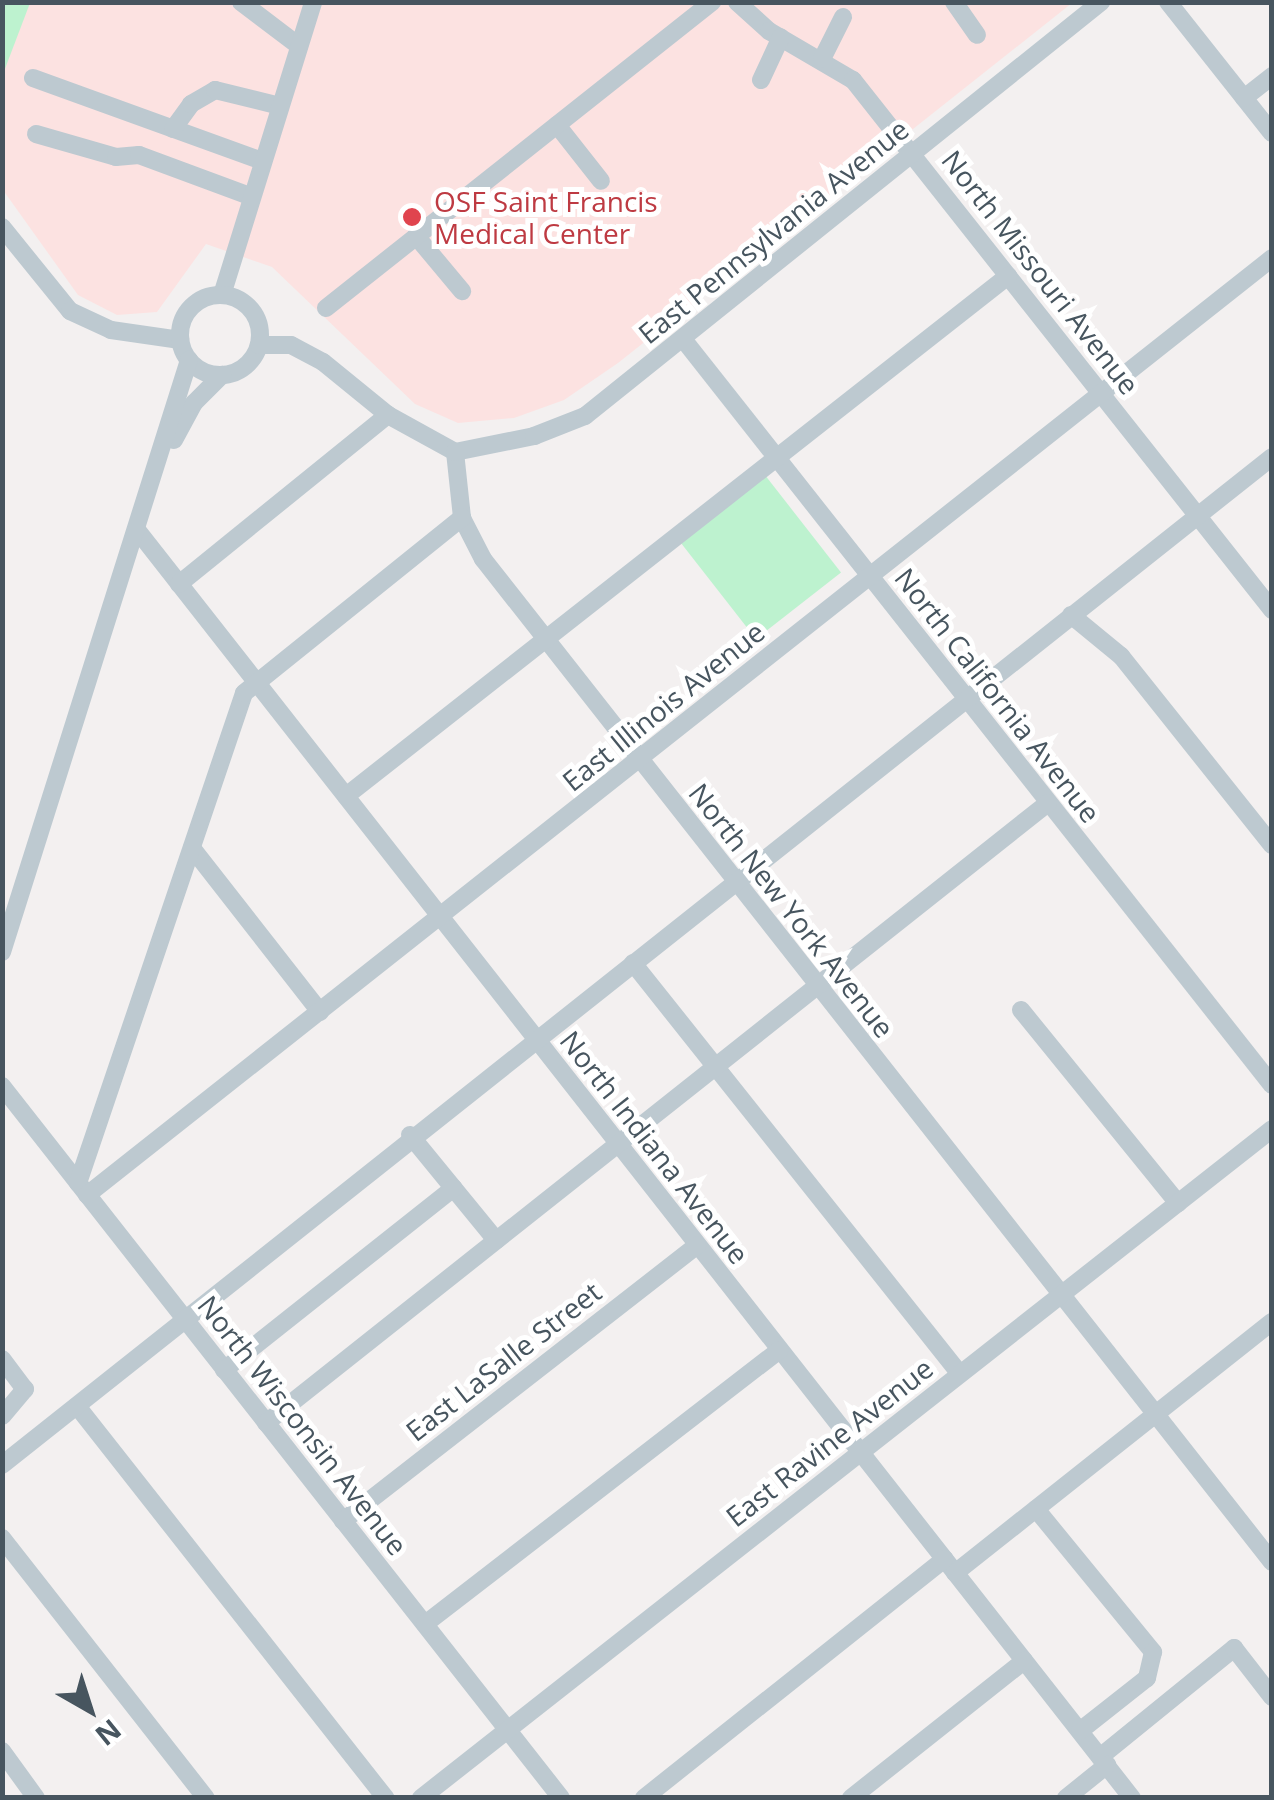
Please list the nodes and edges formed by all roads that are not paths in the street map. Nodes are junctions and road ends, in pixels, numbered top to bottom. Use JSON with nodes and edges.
{"nodes":[{"id":1,"x":241,"y":2,"type":"edge"},
{"id":2,"x":313,"y":2,"type":"edge"},
{"id":3,"x":712,"y":2,"type":"edge"},
{"id":4,"x":736,"y":2,"type":"edge"},
{"id":5,"x":954,"y":2,"type":"edge"},
{"id":6,"x":1101,"y":2,"type":"edge"},
{"id":7,"x":1168,"y":2,"type":"edge"},
{"id":8,"x":843,"y":17,"type":"dead end"},
{"id":9,"x":978,"y":34,"type":"dead end"},
{"id":10,"x":781,"y":37,"type":"junction"},
{"id":11,"x":299,"y":46,"type":"junction"},
{"id":12,"x":822,"y":59,"type":"junction"},
{"id":13,"x":1272,"y":76,"type":"edge"},
{"id":14,"x":33,"y":78,"type":"dead end"},
{"id":15,"x":761,"y":80,"type":"dead end"},
{"id":16,"x":1244,"y":98,"type":"junction"},
{"id":17,"x":280,"y":106,"type":"junction"},
{"id":18,"x":557,"y":124,"type":"junction"},
{"id":19,"x":172,"y":128,"type":"junction"},
{"id":20,"x":1272,"y":133,"type":"edge"},
{"id":21,"x":36,"y":134,"type":"dead end"},
{"id":22,"x":914,"y":155,"type":"junction"},
{"id":23,"x":262,"y":160,"type":"junction"},
{"id":24,"x":602,"y":181,"type":"dead end"},
{"id":25,"x":250,"y":196,"type":"junction"},
{"id":26,"x":2,"y":227,"type":"edge"},
{"id":27,"x":416,"y":236,"type":"junction"},
{"id":28,"x":1272,"y":258,"type":"edge"},
{"id":29,"x":1008,"y":276,"type":"junction"},
{"id":30,"x":462,"y":292,"type":"dead end"},
{"id":31,"x":222,"y":295,"type":"junction"},
{"id":32,"x":326,"y":308,"type":"dead end"},
{"id":33,"x":682,"y":339,"type":"junction"},
{"id":34,"x":180,"y":340,"type":"junction"},
{"id":35,"x":259,"y":345,"type":"junction"},
{"id":36,"x":189,"y":360,"type":"junction"},
{"id":37,"x":222,"y":374,"type":"junction"},
{"id":38,"x":1100,"y":394,"type":"junction"},
{"id":39,"x":388,"y":414,"type":"junction"},
{"id":40,"x":455,"y":452,"type":"junction"},
{"id":41,"x":1272,"y":456,"type":"edge"},
{"id":42,"x":776,"y":458,"type":"junction"},
{"id":43,"x":154,"y":476,"type":"junction"},
{"id":44,"x":1197,"y":516,"type":"junction"},
{"id":45,"x":462,"y":518,"type":"junction"},
{"id":46,"x":137,"y":530,"type":"junction"},
{"id":47,"x":870,"y":577,"type":"junction"},
{"id":48,"x":179,"y":584,"type":"junction"},
{"id":49,"x":1272,"y":610,"type":"edge"},
{"id":50,"x":1071,"y":615,"type":"junction"},
{"id":51,"x":548,"y":638,"type":"junction"},
{"id":52,"x":255,"y":680,"type":"junction"},
{"id":53,"x":966,"y":700,"type":"junction"},
{"id":54,"x":640,"y":761,"type":"junction"},
{"id":55,"x":346,"y":796,"type":"junction"},
{"id":56,"x":1048,"y":802,"type":"junction"},
{"id":57,"x":1272,"y":845,"type":"edge"},
{"id":58,"x":192,"y":848,"type":"junction"},
{"id":59,"x":735,"y":881,"type":"junction"},
{"id":60,"x":440,"y":918,"type":"junction"},
{"id":61,"x":2,"y":952,"type":"edge"},
{"id":62,"x":632,"y":963,"type":"junction"},
{"id":63,"x":818,"y":986,"type":"junction"},
{"id":64,"x":1021,"y":1010,"type":"dead end"},
{"id":65,"x":320,"y":1012,"type":"junction"},
{"id":66,"x":536,"y":1039,"type":"junction"},
{"id":67,"x":717,"y":1066,"type":"junction"},
{"id":68,"x":1272,"y":1085,"type":"edge"},
{"id":69,"x":2,"y":1086,"type":"edge"},
{"id":70,"x":2,"y":1102,"type":"edge"},
{"id":71,"x":1272,"y":1129,"type":"edge"},
{"id":72,"x":410,"y":1135,"type":"junction"},
{"id":73,"x":48,"y":1144,"type":"junction"},
{"id":74,"x":619,"y":1144,"type":"junction"},
{"id":75,"x":83,"y":1188,"type":"junction"},
{"id":76,"x":454,"y":1188,"type":"junction"},
{"id":77,"x":1178,"y":1203,"type":"junction"},
{"id":78,"x":496,"y":1240,"type":"junction"},
{"id":79,"x":697,"y":1245,"type":"junction"},
{"id":80,"x":1062,"y":1294,"type":"junction"},
{"id":81,"x":184,"y":1320,"type":"junction"},
{"id":82,"x":1272,"y":1322,"type":"edge"},
{"id":83,"x":779,"y":1350,"type":"junction"},
{"id":84,"x":2,"y":1359,"type":"edge"},
{"id":85,"x":224,"y":1370,"type":"junction"},
{"id":86,"x":960,"y":1374,"type":"junction"},
{"id":87,"x":77,"y":1406,"type":"junction"},
{"id":88,"x":1156,"y":1414,"type":"junction"},
{"id":89,"x":2,"y":1416,"type":"edge"},
{"id":90,"x":266,"y":1422,"type":"junction"},
{"id":91,"x":860,"y":1452,"type":"junction"},
{"id":92,"x":2,"y":1464,"type":"edge"},
{"id":93,"x":1036,"y":1509,"type":"junction"},
{"id":94,"x":344,"y":1521,"type":"junction"},
{"id":95,"x":2,"y":1538,"type":"edge"},
{"id":96,"x":1272,"y":1562,"type":"edge"},
{"id":97,"x":949,"y":1566,"type":"junction"},
{"id":98,"x":424,"y":1624,"type":"junction"},
{"id":99,"x":1024,"y":1660,"type":"junction"},
{"id":100,"x":1272,"y":1697,"type":"edge"},
{"id":101,"x":507,"y":1730,"type":"junction"},
{"id":102,"x":1080,"y":1731,"type":"junction"},
{"id":103,"x":2,"y":1752,"type":"edge"},
{"id":104,"x":1103,"y":1761,"type":"junction"},
{"id":105,"x":36,"y":1798,"type":"edge"},
{"id":106,"x":206,"y":1798,"type":"edge"},
{"id":107,"x":386,"y":1798,"type":"edge"},
{"id":108,"x":421,"y":1798,"type":"edge"},
{"id":109,"x":561,"y":1798,"type":"edge"},
{"id":110,"x":644,"y":1798,"type":"edge"},
{"id":111,"x":852,"y":1798,"type":"edge"},
{"id":112,"x":1066,"y":1798,"type":"edge"},
{"id":113,"x":1132,"y":1798,"type":"edge"}],
"edges":[{"from":1,"to":11,"type":"street"},
{"from":2,"to":11,"type":"street"},
{"from":3,"to":18,"type":"street"},
{"from":4,"to":10,"type":"street","name":"North Missouri Avenue"},
{"from":5,"to":9,"type":"street"},
{"from":6,"to":22,"type":"street","name":"East Pennsylvania Avenue"},
{"from":7,"to":16,"type":"street"},
{"from":8,"to":12,"type":"street"},
{"from":10,"to":12,"type":"street","name":"North Missouri Avenue"},
{"from":10,"to":15,"type":"street"},
{"from":11,"to":17,"type":"street"},
{"from":12,"to":22,"type":"street","name":"North Missouri Avenue"},
{"from":13,"to":16,"type":"street"},
{"from":14,"to":19,"type":"street"},
{"from":16,"to":20,"type":"street"},
{"from":17,"to":19,"type":"street"},
{"from":17,"to":23,"type":"street"},
{"from":18,"to":24,"type":"street"},
{"from":18,"to":27,"type":"street"},
{"from":19,"to":23,"type":"street"},
{"from":21,"to":25,"type":"street"},
{"from":22,"to":29,"type":"street","name":"North Missouri Avenue"},
{"from":22,"to":33,"type":"street","name":"East Pennsylvania Avenue"},
{"from":23,"to":25,"type":"street"},
{"from":25,"to":31,"type":"street"},
{"from":26,"to":34,"type":"street"},
{"from":27,"to":30,"type":"street"},
{"from":27,"to":32,"type":"street"},
{"from":28,"to":38,"type":"street","name":"East Illinois Avenue"},
{"from":29,"to":38,"type":"street","name":"North Missouri Avenue"},
{"from":29,"to":42,"type":"street"},
{"from":31,"to":34,"type":"street"},
{"from":31,"to":35,"type":"street"},
{"from":33,"to":40,"type":"street","name":"East Pennsylvania Avenue"},
{"from":33,"to":42,"type":"street","name":"North California Avenue"},
{"from":34,"to":36,"type":"street"},
{"from":35,"to":37,"type":"street"},
{"from":35,"to":39,"type":"street"},
{"from":36,"to":37,"type":"street"},
{"from":36,"to":43,"type":"street"},
{"from":37,"to":43,"type":"street"},
{"from":38,"to":44,"type":"street","name":"North Missouri Avenue"},
{"from":38,"to":47,"type":"street","name":"East Illinois Avenue"},
{"from":39,"to":40,"type":"street"},
{"from":39,"to":48,"type":"street"},
{"from":40,"to":45,"type":"street","name":"North New York Avenue"},
{"from":41,"to":44,"type":"street"},
{"from":42,"to":47,"type":"street","name":"North California Avenue"},
{"from":42,"to":51,"type":"street"},
{"from":43,"to":46,"type":"street"},
{"from":44,"to":49,"type":"street","name":"North Missouri Avenue"},
{"from":44,"to":50,"type":"street"},
{"from":45,"to":51,"type":"street","name":"North New York Avenue"},
{"from":45,"to":52,"type":"street"},
{"from":46,"to":48,"type":"street","name":"North Indiana Avenue"},
{"from":46,"to":61,"type":"street"},
{"from":47,"to":53,"type":"street","name":"North California Avenue"},
{"from":47,"to":54,"type":"street","name":"East Illinois Avenue"},
{"from":48,"to":52,"type":"street","name":"North Indiana Avenue"},
{"from":50,"to":53,"type":"street"},
{"from":50,"to":57,"type":"street"},
{"from":51,"to":54,"type":"street","name":"North New York Avenue"},
{"from":51,"to":55,"type":"street"},
{"from":52,"to":55,"type":"street","name":"North Indiana Avenue"},
{"from":52,"to":58,"type":"street"},
{"from":53,"to":56,"type":"street","name":"North California Avenue"},
{"from":53,"to":59,"type":"street"},
{"from":54,"to":59,"type":"street","name":"North New York Avenue"},
{"from":54,"to":60,"type":"street","name":"East Illinois Avenue"},
{"from":55,"to":60,"type":"street","name":"North Indiana Avenue"},
{"from":56,"to":63,"type":"street"},
{"from":56,"to":68,"type":"street","name":"North California Avenue"},
{"from":58,"to":65,"type":"street"},
{"from":58,"to":75,"type":"street"},
{"from":59,"to":62,"type":"street"},
{"from":59,"to":63,"type":"street","name":"North New York Avenue"},
{"from":60,"to":65,"type":"street","name":"East Illinois Avenue"},
{"from":60,"to":66,"type":"street","name":"North Indiana Avenue"},
{"from":62,"to":66,"type":"street"},
{"from":62,"to":67,"type":"street"},
{"from":63,"to":67,"type":"street"},
{"from":63,"to":80,"type":"street","name":"North New York Avenue"},
{"from":64,"to":77,"type":"street"},
{"from":65,"to":75,"type":"street","name":"East Illinois Avenue"},
{"from":66,"to":72,"type":"street"},
{"from":66,"to":74,"type":"street","name":"North Indiana Avenue"},
{"from":67,"to":74,"type":"street"},
{"from":67,"to":86,"type":"street"},
{"from":69,"to":73,"type":"street","name":"North Wisconsin Avenue"},
{"from":70,"to":73,"type":"street"},
{"from":71,"to":77,"type":"street","name":"East Ravine Avenue"},
{"from":72,"to":76,"type":"street"},
{"from":72,"to":81,"type":"street"},
{"from":73,"to":75,"type":"street","name":"North Wisconsin Avenue"},
{"from":74,"to":78,"type":"street"},
{"from":74,"to":79,"type":"street","name":"North Indiana Avenue"},
{"from":75,"to":81,"type":"street","name":"North Wisconsin Avenue"},
{"from":76,"to":78,"type":"street"},
{"from":76,"to":85,"type":"street"},
{"from":77,"to":80,"type":"street","name":"East Ravine Avenue"},
{"from":78,"to":90,"type":"street"},
{"from":79,"to":83,"type":"street","name":"North Indiana Avenue"},
{"from":79,"to":94,"type":"street","name":"East LaSalle Street"},
{"from":80,"to":86,"type":"street","name":"East Ravine Avenue"},
{"from":80,"to":88,"type":"street","name":"North New York Avenue"},
{"from":81,"to":85,"type":"street","name":"North Wisconsin Avenue"},
{"from":81,"to":87,"type":"street"},
{"from":82,"to":88,"type":"street"},
{"from":83,"to":91,"type":"street","name":"North Indiana Avenue"},
{"from":83,"to":98,"type":"street"},
{"from":84,"to":89,"type":"street"},
{"from":85,"to":90,"type":"street","name":"North Wisconsin Avenue"},
{"from":86,"to":91,"type":"street","name":"East Ravine Avenue"},
{"from":87,"to":92,"type":"street"},
{"from":87,"to":107,"type":"street"},
{"from":88,"to":93,"type":"street"},
{"from":88,"to":96,"type":"street","name":"North New York Avenue"},
{"from":90,"to":94,"type":"street","name":"North Wisconsin Avenue"},
{"from":91,"to":97,"type":"street","name":"North Indiana Avenue"},
{"from":91,"to":101,"type":"street","name":"East Ravine Avenue"},
{"from":93,"to":97,"type":"street"},
{"from":93,"to":102,"type":"street"},
{"from":94,"to":98,"type":"street","name":"North Wisconsin Avenue"},
{"from":95,"to":106,"type":"street"},
{"from":97,"to":99,"type":"street","name":"North Indiana Avenue"},
{"from":97,"to":110,"type":"street"},
{"from":98,"to":101,"type":"street","name":"North Wisconsin Avenue"},
{"from":99,"to":102,"type":"street","name":"North Indiana Avenue"},
{"from":99,"to":111,"type":"street"},
{"from":100,"to":104,"type":"street"},
{"from":101,"to":108,"type":"street","name":"East Ravine Avenue"},
{"from":101,"to":109,"type":"street","name":"North Wisconsin Avenue"},
{"from":102,"to":104,"type":"street","name":"North Indiana Avenue"},
{"from":103,"to":105,"type":"street"},
{"from":104,"to":112,"type":"street"},
{"from":104,"to":113,"type":"street","name":"North Indiana Avenue"}]}
